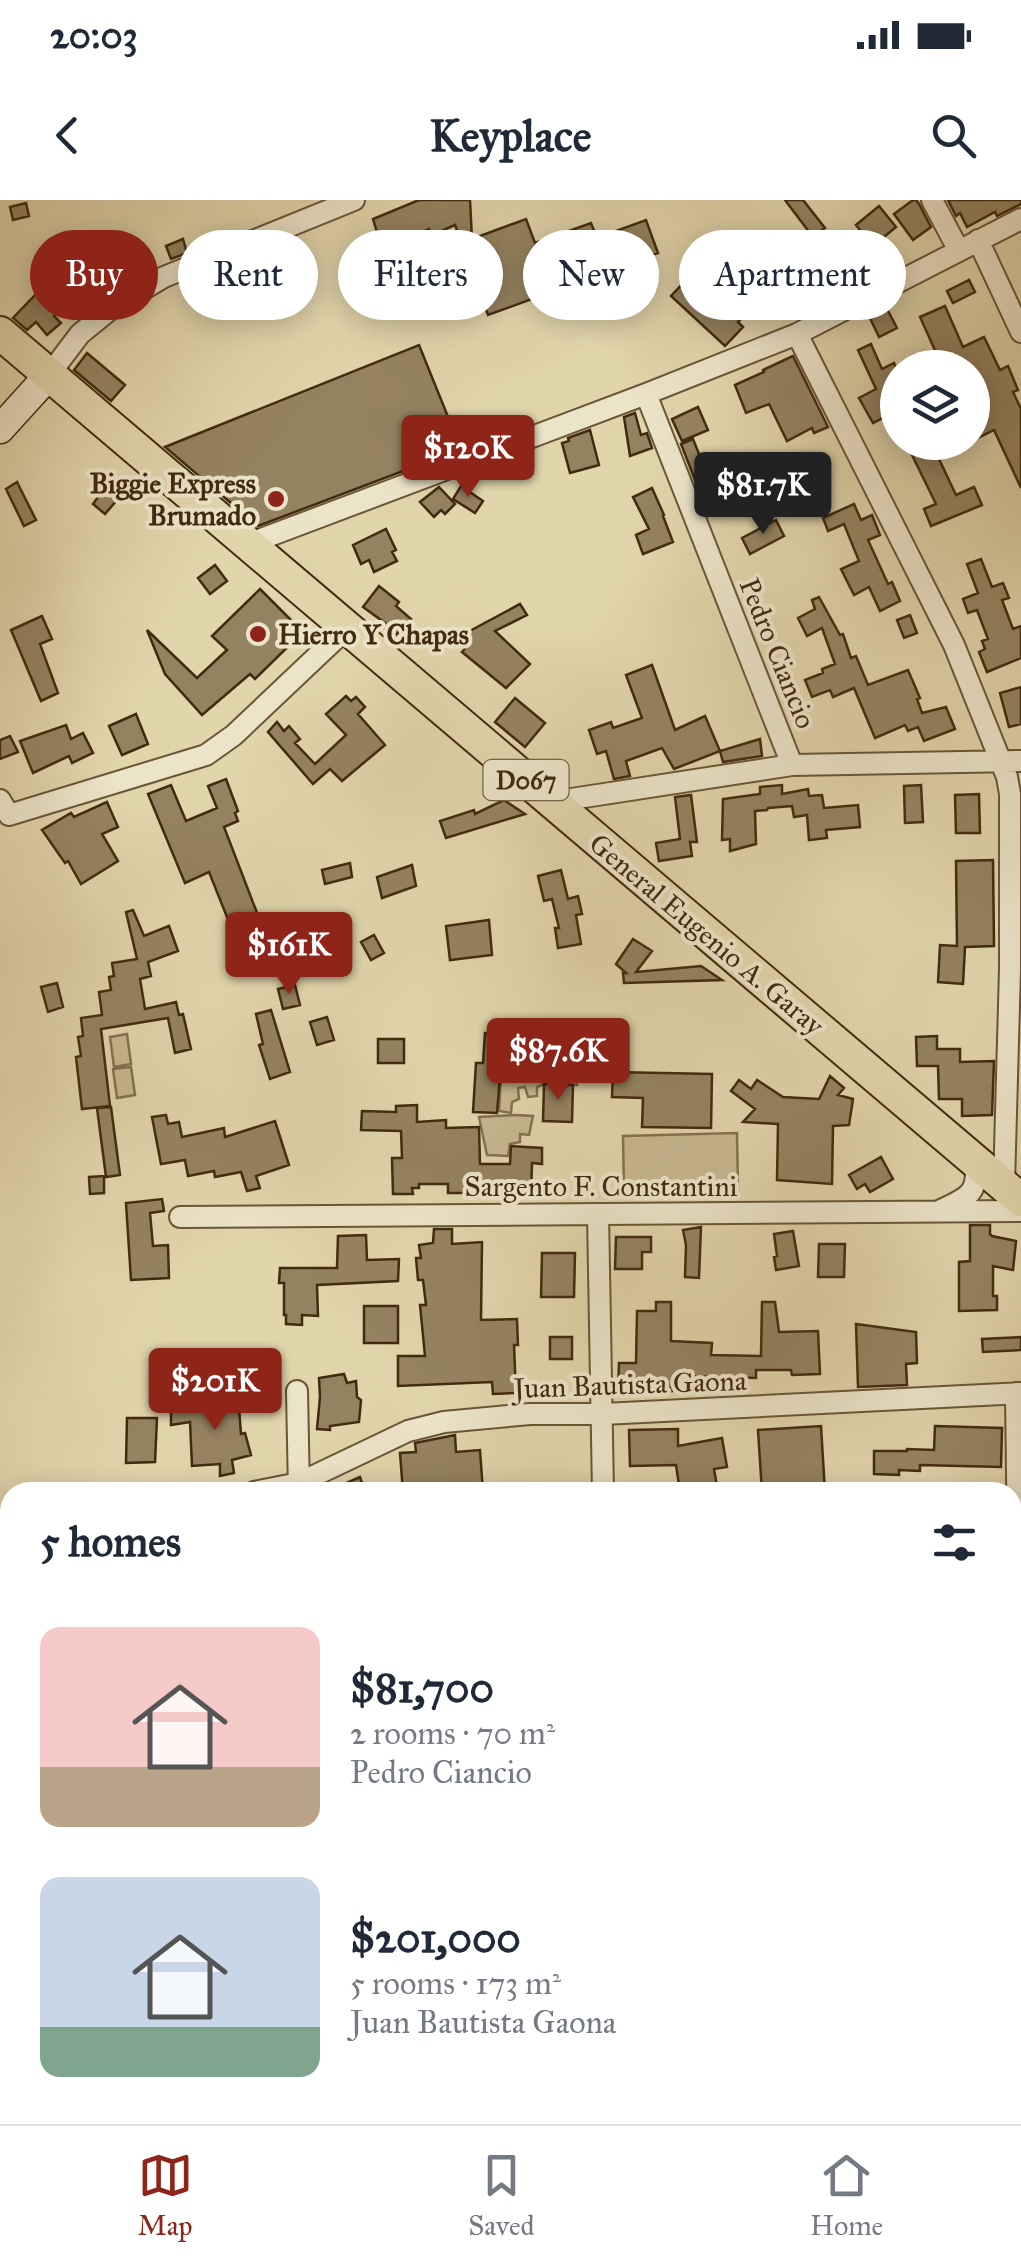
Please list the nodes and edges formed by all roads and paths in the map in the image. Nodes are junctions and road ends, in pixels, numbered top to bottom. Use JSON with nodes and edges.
{"nodes":[{"id":1,"x":354,"y":200,"type":"edge"},
{"id":2,"x":932,"y":200,"type":"edge"},
{"id":3,"x":1021,"y":219,"type":"edge"},
{"id":4,"x":968,"y":244,"type":"junction"},
{"id":5,"x":1021,"y":332,"type":"edge"},
{"id":6,"x":0,"y":333,"type":"edge"},
{"id":7,"x":797,"y":334,"type":"junction"},
{"id":8,"x":49,"y":375,"type":"junction"},
{"id":9,"x":646,"y":394,"type":"junction"},
{"id":10,"x":0,"y":429,"type":"edge"},
{"id":11,"x":248,"y":544,"type":"junction"},
{"id":12,"x":347,"y":628,"type":"junction"},
{"id":13,"x":1011,"y":761,"type":"edge"},
{"id":14,"x":792,"y":765,"type":"junction"},
{"id":15,"x":0,"y":800,"type":"edge"},
{"id":16,"x":552,"y":802,"type":"junction"},
{"id":17,"x":1016,"y":969,"type":"edge"},
{"id":18,"x":976,"y":1162,"type":"junction"},
{"id":19,"x":1015,"y":1199,"type":"edge"},
{"id":20,"x":939,"y":1211,"type":"junction"},
{"id":21,"x":598,"y":1214,"type":"junction"},
{"id":22,"x":180,"y":1218,"type":"dead end"},
{"id":23,"x":297,"y":1391,"type":"dead end"},
{"id":24,"x":1018,"y":1393,"type":"edge"},
{"id":25,"x":603,"y":1414,"type":"junction"},
{"id":26,"x":299,"y":1482,"type":"edge"},
{"id":27,"x":311,"y":1482,"type":"edge"},
{"id":28,"x":603,"y":1482,"type":"edge"},
{"id":29,"x":1019,"y":1482,"type":"edge"}],
"edges":[{"from":1,"to":8,"type":"street"},
{"from":2,"to":4,"type":"street"},
{"from":3,"to":4,"type":"street"},
{"from":4,"to":5,"type":"street"},
{"from":4,"to":7,"type":"street"},
{"from":6,"to":8,"type":"main road","name":"General Eugenio A. Garay","number":"D067"},
{"from":7,"to":9,"type":"street"},
{"from":7,"to":13,"type":"street"},
{"from":8,"to":10,"type":"main road"},
{"from":8,"to":11,"type":"main road","name":"General Eugenio A. Garay","number":"D067"},
{"from":9,"to":11,"type":"street"},
{"from":9,"to":14,"type":"street","name":"Pedro Ciancio"},
{"from":11,"to":12,"type":"main road","name":"General Eugenio A. Garay","number":"D067"},
{"from":12,"to":15,"type":"street"},
{"from":12,"to":16,"type":"main road","name":"General Eugenio A. Garay","number":"D067"},
{"from":13,"to":14,"type":"street"},
{"from":13,"to":17,"type":"street"},
{"from":14,"to":16,"type":"street"},
{"from":16,"to":18,"type":"main road","name":"General Eugenio A. Garay","number":"D067"},
{"from":17,"to":19,"type":"street"},
{"from":18,"to":19,"type":"main road","name":"General Eugenio A. Garay","number":"D067"},
{"from":18,"to":20,"type":"street"},
{"from":19,"to":20,"type":"street","name":"Sargento F. Constantini"},
{"from":20,"to":21,"type":"street","name":"Sargento F. Constantini"},
{"from":21,"to":22,"type":"street","name":"Sargento F. Constantini"},
{"from":21,"to":25,"type":"street"},
{"from":23,"to":26,"type":"street"},
{"from":24,"to":25,"type":"street","name":"Juan Bautista Gaona"},
{"from":24,"to":29,"type":"street"},
{"from":25,"to":27,"type":"street","name":"Juan Bautista Gaona"},
{"from":25,"to":28,"type":"street"}]}
